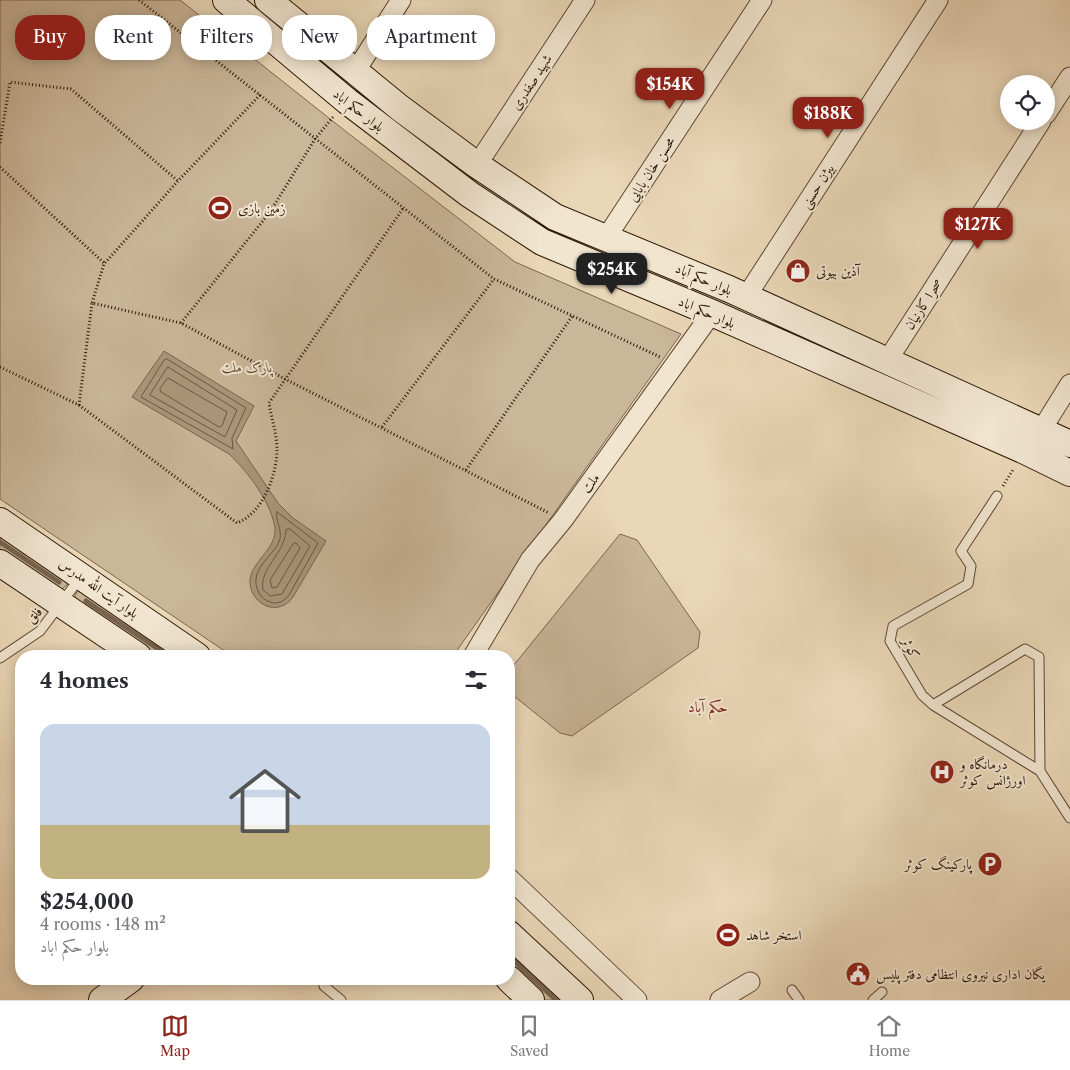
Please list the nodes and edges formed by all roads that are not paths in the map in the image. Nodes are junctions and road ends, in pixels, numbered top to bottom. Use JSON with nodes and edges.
{"nodes":[{"id":1,"x":226,"y":0,"type":"edge"},
{"id":2,"x":268,"y":0,"type":"edge"},
{"id":3,"x":401,"y":0,"type":"edge"},
{"id":4,"x":585,"y":0,"type":"edge"},
{"id":5,"x":762,"y":0,"type":"edge"},
{"id":6,"x":938,"y":0,"type":"edge"},
{"id":7,"x":355,"y":72,"type":"junction"},
{"id":8,"x":1070,"y":77,"type":"edge"},
{"id":9,"x":1055,"y":100,"type":"edge"},
{"id":10,"x":1036,"y":130,"type":"edge"},
{"id":11,"x":477,"y":165,"type":"junction"},
{"id":12,"x":606,"y":238,"type":"junction"},
{"id":13,"x":746,"y":297,"type":"junction"},
{"id":14,"x":712,"y":313,"type":"junction"},
{"id":15,"x":887,"y":361,"type":"junction"},
{"id":16,"x":1070,"y":384,"type":"edge"},
{"id":17,"x":1042,"y":429,"type":"junction"},
{"id":18,"x":1070,"y":444,"type":"edge"},
{"id":19,"x":1070,"y":473,"type":"edge"},
{"id":20,"x":997,"y":496,"type":"road end"},
{"id":21,"x":0,"y":521,"type":"edge"},
{"id":22,"x":0,"y":563,"type":"edge"},
{"id":23,"x":81,"y":576,"type":"junction"},
{"id":24,"x":61,"y":604,"type":"junction"},
{"id":25,"x":129,"y":650,"type":"edge"},
{"id":26,"x":188,"y":650,"type":"edge"},
{"id":27,"x":477,"y":650,"type":"edge"},
{"id":28,"x":0,"y":658,"type":"edge"},
{"id":29,"x":933,"y":705,"type":"junction"},
{"id":30,"x":1040,"y":771,"type":"junction"},
{"id":31,"x":1070,"y":818,"type":"edge"},
{"id":32,"x":515,"y":884,"type":"edge"},
{"id":33,"x":515,"y":940,"type":"edge"},
{"id":34,"x":750,"y":982,"type":"dead end"},
{"id":35,"x":515,"y":984,"type":"edge"},
{"id":36,"x":325,"y":985,"type":"edge"},
{"id":37,"x":792,"y":990,"type":"dead end"},
{"id":38,"x":882,"y":992,"type":"dead end"},
{"id":39,"x":340,"y":1000,"type":"edge"},
{"id":40,"x":532,"y":1000,"type":"edge"},
{"id":41,"x":580,"y":1000,"type":"edge"},
{"id":42,"x":637,"y":1000,"type":"edge"},
{"id":43,"x":720,"y":1000,"type":"edge"},
{"id":44,"x":799,"y":1000,"type":"edge"},
{"id":45,"x":874,"y":1000,"type":"edge"}],
"edges":[{"from":1,"to":14,"type":"main road","name":"بلوار حکم اباد"},
{"from":2,"to":7,"type":"main road","name":"بلوار حکم آباد"},
{"from":3,"to":7,"type":"street"},
{"from":4,"to":11,"type":"street","name":"شهید صفدری"},
{"from":5,"to":12,"type":"street","name":"محسن خان بابایی"},
{"from":6,"to":13,"type":"street","name":"بیژن حسنی"},
{"from":7,"to":11,"type":"main road","name":"بلوار حکم آباد"},
{"from":8,"to":9,"type":"street"},
{"from":10,"to":15,"type":"street","name":"صحرا کارنیان"},
{"from":11,"to":12,"type":"main road","name":"بلوار حکم آباد"},
{"from":12,"to":13,"type":"main road","name":"بلوار حکم آباد"},
{"from":13,"to":15,"type":"main road","name":"بلوار حکم آباد"},
{"from":14,"to":19,"type":"main road","name":"بلوار حکم اباد"},
{"from":14,"to":27,"type":"street","name":"ملت"},
{"from":15,"to":17,"type":"main road","name":"بلوار حکم آباد"},
{"from":16,"to":17,"type":"street"},
{"from":17,"to":18,"type":"main road","name":"بلوار حکم آباد"},
{"from":20,"to":29,"type":"lane","name":"کوثر"},
{"from":21,"to":23,"type":"main road","name":"بلوار آیت الله مدرس"},
{"from":22,"to":24,"type":"main road"},
{"from":23,"to":24,"type":"lane","name":"فلق"},
{"from":23,"to":26,"type":"main road","name":"بلوار آیت الله مدرس"},
{"from":24,"to":25,"type":"main road"},
{"from":24,"to":28,"type":"lane","name":"فلق"},
{"from":29,"to":30,"type":"lane","name":"کوثر"},
{"from":29,"to":30,"type":"lane"},
{"from":30,"to":31,"type":"lane","name":"کوثر"},
{"from":32,"to":42,"type":"street"},
{"from":33,"to":41,"type":"main road"},
{"from":34,"to":43,"type":"street"},
{"from":35,"to":40,"type":"main road"},
{"from":36,"to":39,"type":"lane"},
{"from":37,"to":44,"type":"lane"},
{"from":38,"to":45,"type":"lane"}]}
